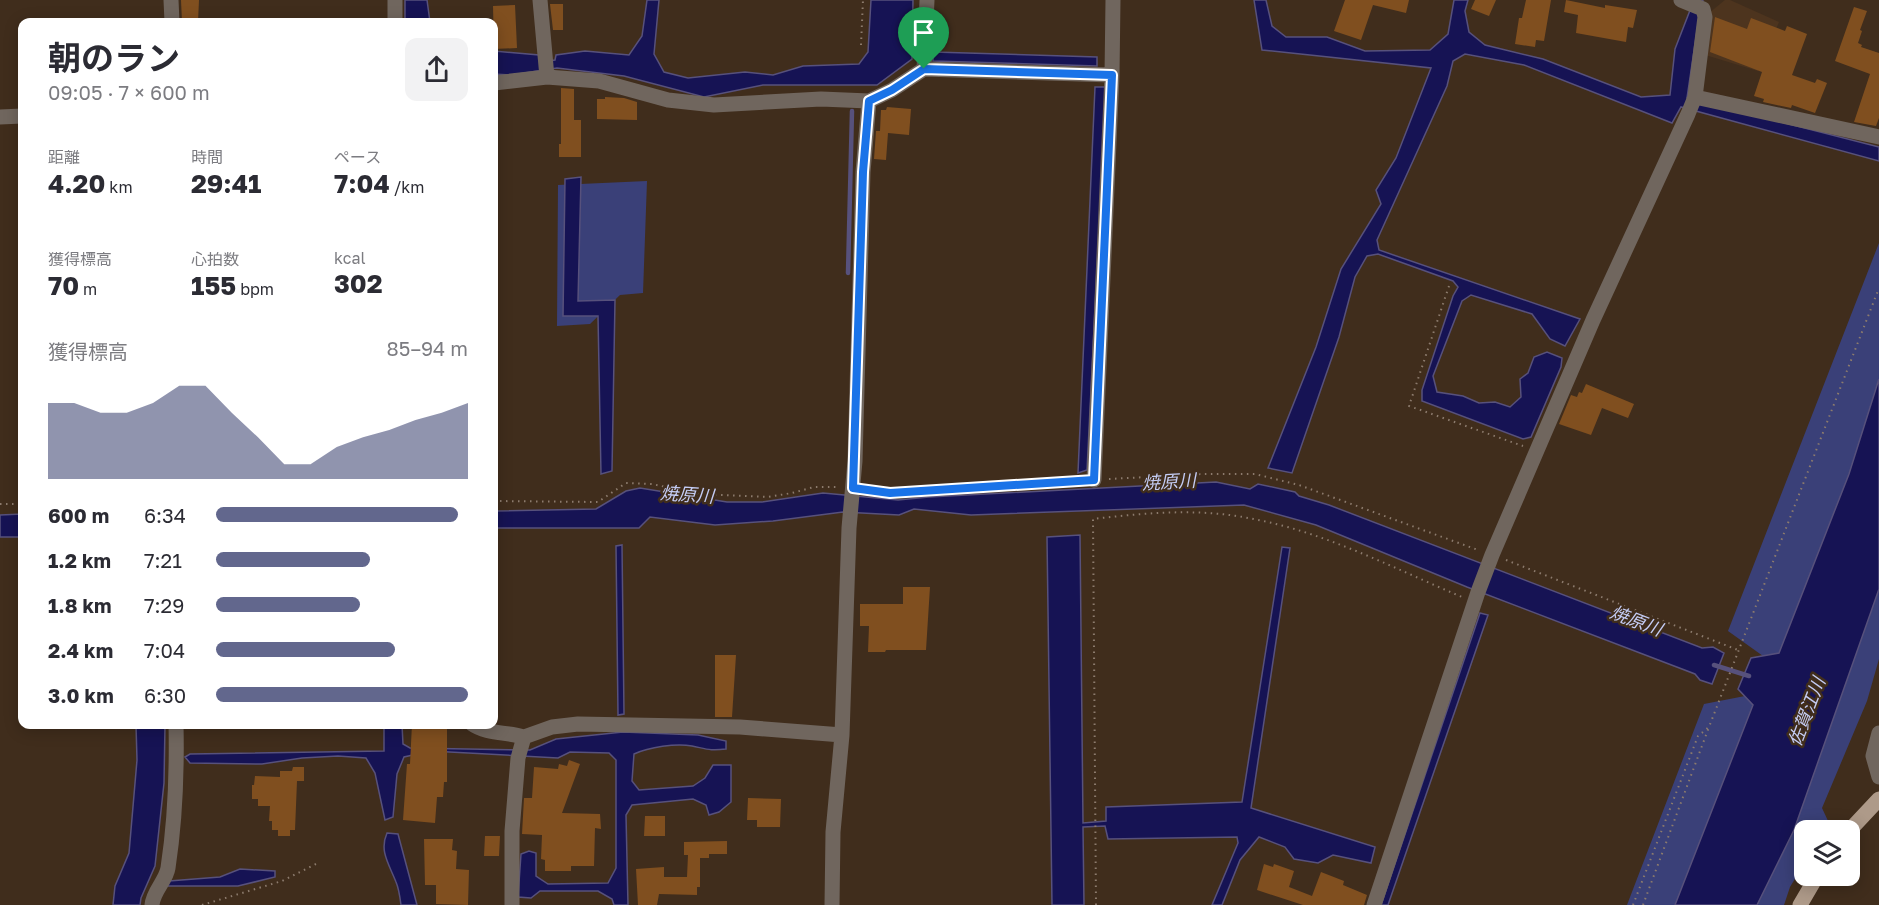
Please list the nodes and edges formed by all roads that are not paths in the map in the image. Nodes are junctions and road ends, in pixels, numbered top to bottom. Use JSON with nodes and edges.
{"nodes":[{"id":1,"x":171,"y":0,"type":"edge"},
{"id":2,"x":395,"y":0,"type":"edge"},
{"id":3,"x":540,"y":0,"type":"edge"},
{"id":4,"x":927,"y":0,"type":"edge"},
{"id":5,"x":1113,"y":0,"type":"edge"},
{"id":6,"x":1682,"y":0,"type":"edge"},
{"id":7,"x":1709,"y":4,"type":"edge"},
{"id":8,"x":172,"y":18,"type":"edge"},
{"id":9,"x":395,"y":18,"type":"edge"},
{"id":10,"x":547,"y":68,"type":"junction"},
{"id":11,"x":924,"y":69,"type":"junction"},
{"id":12,"x":1112,"y":75,"type":"junction"},
{"id":13,"x":498,"y":82,"type":"edge"},
{"id":14,"x":1695,"y":98,"type":"junction"},
{"id":15,"x":869,"y":101,"type":"junction"},
{"id":16,"x":18,"y":116,"type":"edge"},
{"id":17,"x":0,"y":117,"type":"edge"},
{"id":18,"x":1879,"y":137,"type":"edge"},
{"id":19,"x":1094,"y":480,"type":"road end"},
{"id":20,"x":176,"y":729,"type":"edge"},
{"id":21,"x":479,"y":729,"type":"edge"},
{"id":22,"x":1879,"y":733,"type":"edge"},
{"id":23,"x":842,"y":735,"type":"junction"},
{"id":24,"x":520,"y":748,"type":"junction"},
{"id":25,"x":1879,"y":777,"type":"edge"},
{"id":26,"x":1879,"y":799,"type":"edge"},
{"id":27,"x":1859,"y":820,"type":"edge"},
{"id":28,"x":1810,"y":886,"type":"edge"},
{"id":29,"x":152,"y":905,"type":"edge"},
{"id":30,"x":512,"y":905,"type":"edge"},
{"id":31,"x":832,"y":905,"type":"edge"},
{"id":32,"x":1374,"y":905,"type":"edge"},
{"id":33,"x":1800,"y":905,"type":"edge"}],
"edges":[{"from":1,"to":8,"type":"street"},
{"from":2,"to":9,"type":"street"},
{"from":3,"to":10,"type":"street"},
{"from":4,"to":11,"type":"street"},
{"from":5,"to":12,"type":"street"},
{"from":6,"to":7,"type":"street"},
{"from":7,"to":14,"type":"street"},
{"from":10,"to":13,"type":"street"},
{"from":10,"to":15,"type":"street"},
{"from":11,"to":12,"type":"street"},
{"from":11,"to":15,"type":"street"},
{"from":12,"to":19,"type":"street"},
{"from":14,"to":18,"type":"street"},
{"from":14,"to":32,"type":"street"},
{"from":15,"to":23,"type":"street"},
{"from":16,"to":17,"type":"street"},
{"from":20,"to":29,"type":"street"},
{"from":21,"to":24,"type":"street"},
{"from":22,"to":25,"type":"street"},
{"from":23,"to":24,"type":"street"},
{"from":23,"to":31,"type":"street"},
{"from":24,"to":30,"type":"street"},
{"from":26,"to":27,"type":"main road"},
{"from":28,"to":33,"type":"main road"}]}
